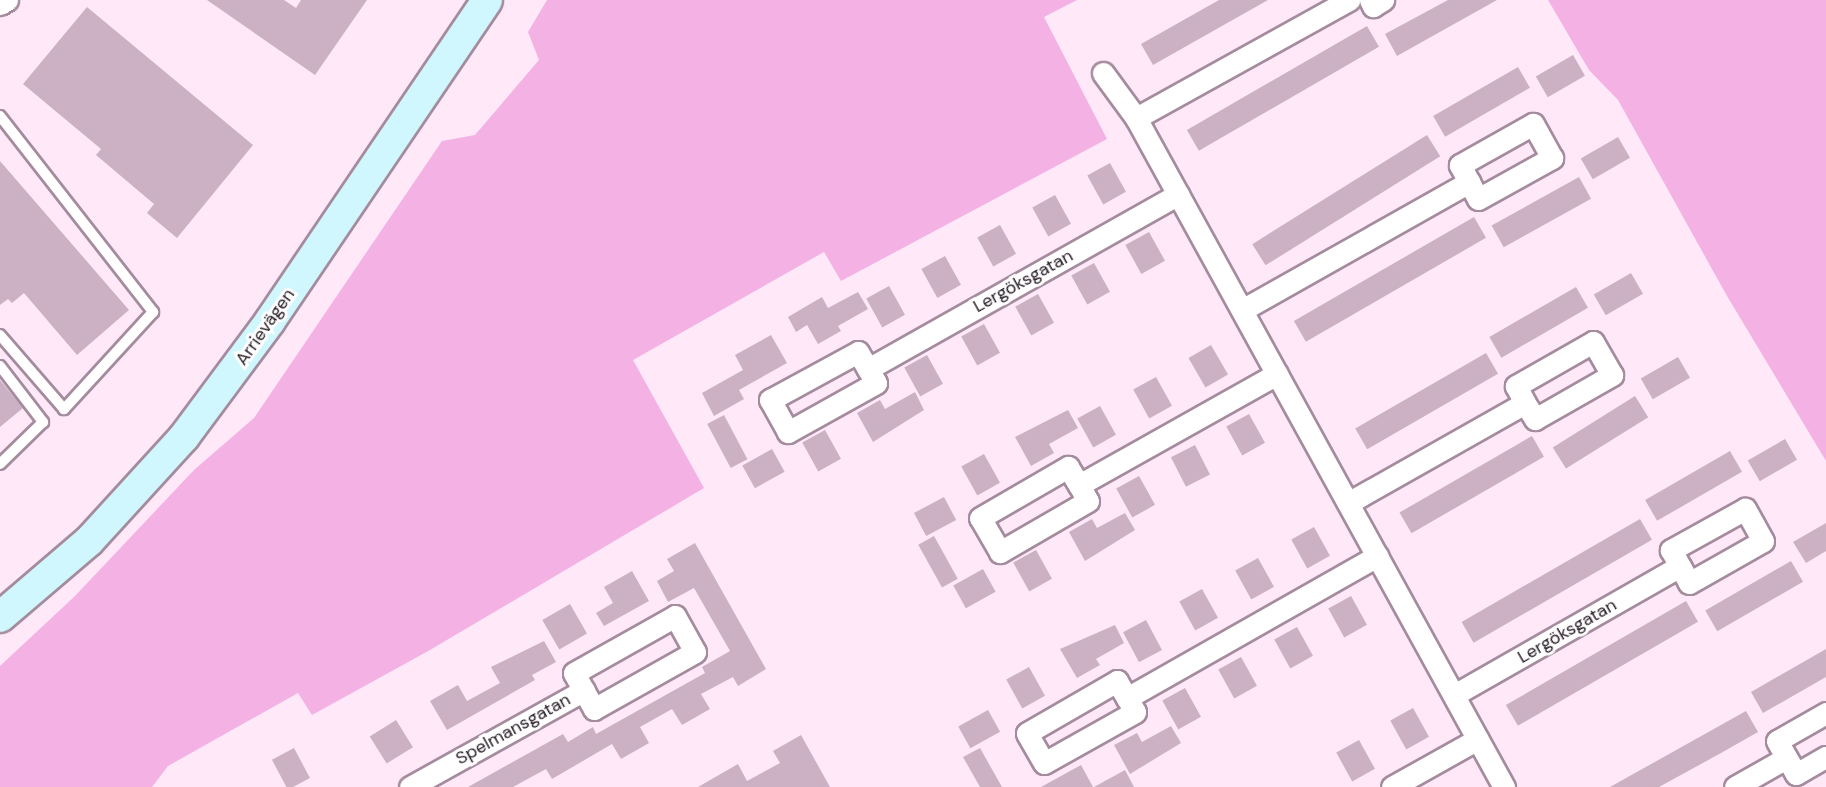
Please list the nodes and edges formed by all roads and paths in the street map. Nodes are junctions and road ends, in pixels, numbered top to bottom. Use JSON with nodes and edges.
{"nodes":[{"id":1,"x":7,"y":0,"type":"edge"},
{"id":2,"x":487,"y":0,"type":"edge"},
{"id":3,"x":1349,"y":0,"type":"edge"},
{"id":4,"x":1370,"y":0,"type":"edge"},
{"id":5,"x":1383,"y":0,"type":"edge"},
{"id":6,"x":0,"y":4,"type":"edge"},
{"id":7,"x":1103,"y":73,"type":"dead end"},
{"id":8,"x":0,"y":116,"type":"edge"},
{"id":9,"x":1136,"y":118,"type":"junction"},
{"id":10,"x":1469,"y":182,"type":"dead end"},
{"id":11,"x":1178,"y":194,"type":"junction"},
{"id":12,"x":1242,"y":310,"type":"junction"},
{"id":13,"x":0,"y":335,"type":"edge"},
{"id":14,"x":0,"y":366,"type":"edge"},
{"id":15,"x":868,"y":369,"type":"junction"},
{"id":16,"x":1277,"y":374,"type":"junction"},
{"id":17,"x":1526,"y":403,"type":"dead end"},
{"id":18,"x":0,"y":464,"type":"edge"},
{"id":19,"x":1079,"y":486,"type":"junction"},
{"id":20,"x":1348,"y":504,"type":"junction"},
{"id":21,"x":1377,"y":556,"type":"junction"},
{"id":22,"x":1680,"y":566,"type":"dead end"},
{"id":23,"x":0,"y":618,"type":"edge"},
{"id":24,"x":584,"y":690,"type":"junction"},
{"id":25,"x":1454,"y":695,"type":"junction"},
{"id":26,"x":1127,"y":698,"type":"junction"},
{"id":27,"x":1826,"y":713,"type":"edge"},
{"id":28,"x":1478,"y":739,"type":"junction"},
{"id":29,"x":1826,"y":757,"type":"edge"},
{"id":30,"x":1786,"y":758,"type":"junction"},
{"id":31,"x":410,"y":787,"type":"edge"},
{"id":32,"x":1392,"y":787,"type":"edge"},
{"id":33,"x":1504,"y":787,"type":"edge"},
{"id":34,"x":1735,"y":787,"type":"edge"}],
"edges":[{"from":1,"to":6,"type":"street"},
{"from":2,"to":23,"type":"main road","name":"Arrievägen"},
{"from":3,"to":9,"type":"street"},
{"from":4,"to":5,"type":"street"},
{"from":7,"to":9,"type":"street"},
{"from":8,"to":13,"type":"lane"},
{"from":9,"to":11,"type":"street"},
{"from":10,"to":12,"type":"street"},
{"from":11,"to":12,"type":"street"},
{"from":11,"to":15,"type":"street","name":"Lergöksgatan"},
{"from":12,"to":16,"type":"street"},
{"from":14,"to":18,"type":"lane"},
{"from":15,"to":15,"type":"street"},
{"from":16,"to":19,"type":"street"},
{"from":16,"to":20,"type":"street"},
{"from":17,"to":20,"type":"street"},
{"from":19,"to":19,"type":"street"},
{"from":20,"to":21,"type":"street"},
{"from":21,"to":25,"type":"street"},
{"from":21,"to":26,"type":"street"},
{"from":22,"to":25,"type":"street","name":"Lergöksgatan"},
{"from":24,"to":24,"type":"street","name":"Spelmansgatan"},
{"from":24,"to":31,"type":"street","name":"Spelmansgatan"},
{"from":25,"to":28,"type":"street"},
{"from":26,"to":26,"type":"street"},
{"from":27,"to":30,"type":"street"},
{"from":28,"to":32,"type":"street"},
{"from":28,"to":33,"type":"street"},
{"from":29,"to":30,"type":"street"},
{"from":30,"to":34,"type":"street"}]}
